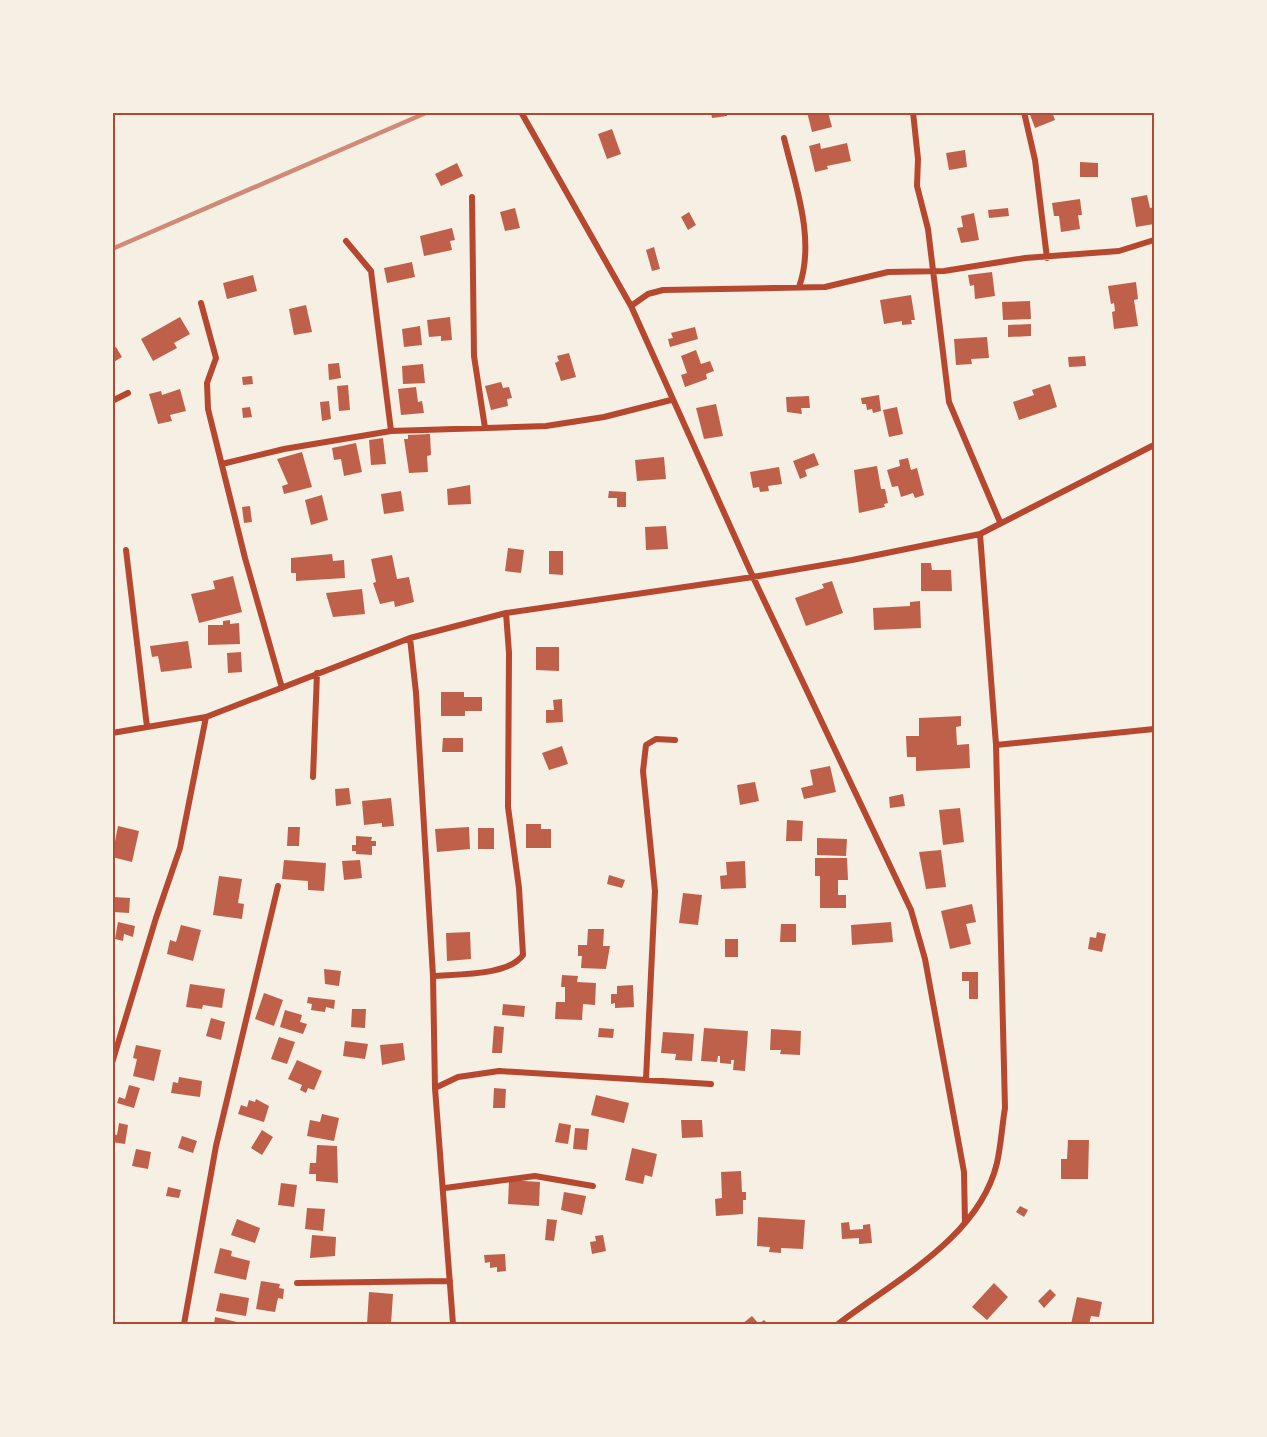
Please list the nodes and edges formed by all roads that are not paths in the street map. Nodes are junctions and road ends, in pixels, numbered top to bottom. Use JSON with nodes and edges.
{"nodes":[{"id":1,"x":520,"y":112,"type":"edge"},
{"id":2,"x":913,"y":112,"type":"edge"},
{"id":3,"x":1024,"y":112,"type":"edge"},
{"id":4,"x":784,"y":138,"type":"dead end"},
{"id":5,"x":472,"y":197,"type":"dead end"},
{"id":6,"x":1155,"y":240,"type":"edge"},
{"id":7,"x":346,"y":242,"type":"dead end"},
{"id":8,"x":1047,"y":258,"type":"junction"},
{"id":9,"x":932,"y":270,"type":"junction"},
{"id":10,"x":799,"y":287,"type":"junction"},
{"id":11,"x":201,"y":303,"type":"dead end"},
{"id":12,"x":631,"y":306,"type":"junction"},
{"id":13,"x":128,"y":393,"type":"dead end"},
{"id":14,"x":671,"y":400,"type":"junction"},
{"id":15,"x":112,"y":401,"type":"edge"},
{"id":16,"x":485,"y":428,"type":"junction"},
{"id":17,"x":391,"y":431,"type":"junction"},
{"id":18,"x":1155,"y":445,"type":"edge"},
{"id":19,"x":222,"y":464,"type":"junction"},
{"id":20,"x":1000,"y":522,"type":"junction"},
{"id":21,"x":980,"y":534,"type":"junction"},
{"id":22,"x":126,"y":550,"type":"dead end"},
{"id":23,"x":753,"y":577,"type":"junction"},
{"id":24,"x":506,"y":613,"type":"junction"},
{"id":25,"x":410,"y":638,"type":"junction"},
{"id":26,"x":317,"y":673,"type":"junction"},
{"id":27,"x":282,"y":688,"type":"junction"},
{"id":28,"x":206,"y":717,"type":"junction"},
{"id":29,"x":147,"y":727,"type":"junction"},
{"id":30,"x":1155,"y":729,"type":"edge"},
{"id":31,"x":112,"y":733,"type":"edge"},
{"id":32,"x":675,"y":740,"type":"dead end"},
{"id":33,"x":996,"y":746,"type":"junction"},
{"id":34,"x":313,"y":777,"type":"dead end"},
{"id":35,"x":278,"y":886,"type":"dead end"},
{"id":36,"x":433,"y":976,"type":"junction"},
{"id":37,"x":112,"y":1063,"type":"edge"},
{"id":38,"x":646,"y":1079,"type":"junction"},
{"id":39,"x":711,"y":1084,"type":"dead end"},
{"id":40,"x":435,"y":1088,"type":"junction"},
{"id":41,"x":593,"y":1186,"type":"dead end"},
{"id":42,"x":445,"y":1188,"type":"junction"},
{"id":43,"x":965,"y":1222,"type":"junction"},
{"id":44,"x":450,"y":1281,"type":"junction"},
{"id":45,"x":297,"y":1283,"type":"dead end"},
{"id":46,"x":184,"y":1324,"type":"edge"},
{"id":47,"x":453,"y":1324,"type":"edge"},
{"id":48,"x":838,"y":1324,"type":"edge"}],
"edges":[{"from":1,"to":12,"type":"street"},
{"from":2,"to":9,"type":"street"},
{"from":3,"to":8,"type":"street"},
{"from":4,"to":10,"type":"street"},
{"from":5,"to":16,"type":"street"},
{"from":6,"to":8,"type":"street"},
{"from":7,"to":17,"type":"street"},
{"from":8,"to":9,"type":"street"},
{"from":9,"to":10,"type":"street"},
{"from":9,"to":20,"type":"street"},
{"from":10,"to":12,"type":"street"},
{"from":11,"to":19,"type":"street"},
{"from":12,"to":14,"type":"street"},
{"from":13,"to":15,"type":"street"},
{"from":14,"to":16,"type":"street"},
{"from":14,"to":23,"type":"street"},
{"from":16,"to":17,"type":"street"},
{"from":17,"to":19,"type":"street"},
{"from":18,"to":20,"type":"street"},
{"from":19,"to":27,"type":"street"},
{"from":20,"to":21,"type":"street"},
{"from":21,"to":23,"type":"street"},
{"from":21,"to":33,"type":"street"},
{"from":22,"to":29,"type":"street"},
{"from":23,"to":24,"type":"street"},
{"from":23,"to":43,"type":"street"},
{"from":24,"to":25,"type":"street"},
{"from":24,"to":36,"type":"street"},
{"from":25,"to":26,"type":"street"},
{"from":25,"to":36,"type":"street"},
{"from":26,"to":27,"type":"street"},
{"from":26,"to":34,"type":"street"},
{"from":27,"to":28,"type":"street"},
{"from":28,"to":29,"type":"street"},
{"from":28,"to":37,"type":"street"},
{"from":29,"to":31,"type":"street"},
{"from":30,"to":33,"type":"street"},
{"from":32,"to":38,"type":"street"},
{"from":33,"to":43,"type":"street"},
{"from":35,"to":46,"type":"street"},
{"from":36,"to":40,"type":"street"},
{"from":38,"to":39,"type":"street"},
{"from":38,"to":40,"type":"street"},
{"from":40,"to":42,"type":"street"},
{"from":41,"to":42,"type":"street"},
{"from":42,"to":44,"type":"street"},
{"from":43,"to":48,"type":"street"},
{"from":44,"to":45,"type":"street"},
{"from":44,"to":47,"type":"street"}]}
